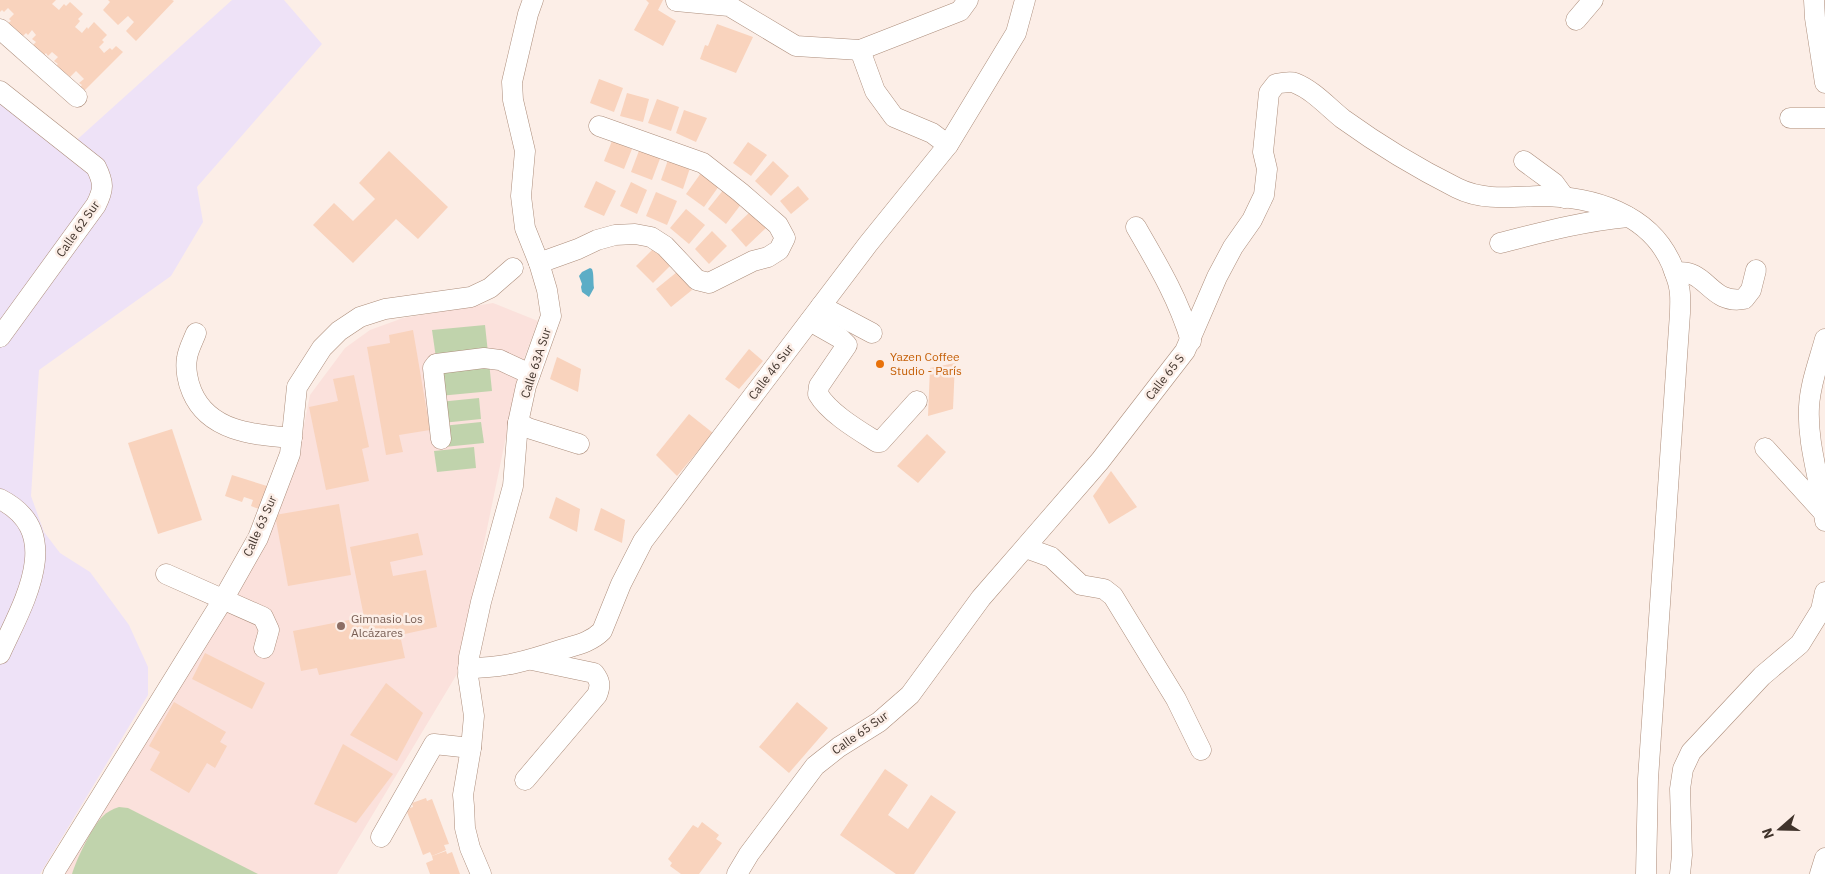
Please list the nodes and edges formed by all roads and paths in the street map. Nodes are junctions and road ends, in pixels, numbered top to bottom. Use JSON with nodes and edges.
{"nodes":[{"id":1,"x":533,"y":0,"type":"edge"},
{"id":2,"x":968,"y":0,"type":"edge"},
{"id":3,"x":1025,"y":0,"type":"edge"},
{"id":4,"x":1593,"y":0,"type":"edge"},
{"id":5,"x":1816,"y":0,"type":"edge"},
{"id":6,"x":676,"y":1,"type":"edge"},
{"id":7,"x":1825,"y":8,"type":"edge"},
{"id":8,"x":1576,"y":20,"type":"dead end"},
{"id":9,"x":0,"y":29,"type":"edge"},
{"id":10,"x":860,"y":50,"type":"junction"},
{"id":11,"x":1825,"y":83,"type":"edge"},
{"id":12,"x":0,"y":91,"type":"edge"},
{"id":13,"x":77,"y":97,"type":"dead end"},
{"id":14,"x":1790,"y":118,"type":"dead end"},
{"id":15,"x":1825,"y":118,"type":"edge"},
{"id":16,"x":599,"y":126,"type":"dead end"},
{"id":17,"x":948,"y":145,"type":"junction"},
{"id":18,"x":1524,"y":161,"type":"dead end"},
{"id":19,"x":1565,"y":198,"type":"junction"},
{"id":20,"x":1630,"y":217,"type":"junction"},
{"id":21,"x":1136,"y":226,"type":"dead end"},
{"id":22,"x":1500,"y":243,"type":"dead end"},
{"id":23,"x":539,"y":263,"type":"junction"},
{"id":24,"x":513,"y":268,"type":"dead end"},
{"id":25,"x":1756,"y":270,"type":"dead end"},
{"id":26,"x":1675,"y":273,"type":"junction"},
{"id":27,"x":816,"y":314,"type":"junction"},
{"id":28,"x":196,"y":333,"type":"dead end"},
{"id":29,"x":872,"y":333,"type":"dead end"},
{"id":30,"x":0,"y":337,"type":"edge"},
{"id":31,"x":1825,"y":339,"type":"edge"},
{"id":32,"x":1191,"y":341,"type":"junction"},
{"id":33,"x":530,"y":374,"type":"junction"},
{"id":34,"x":916,"y":401,"type":"dead end"},
{"id":35,"x":518,"y":423,"type":"junction"},
{"id":36,"x":292,"y":438,"type":"junction"},
{"id":37,"x":441,"y":439,"type":"dead end"},
{"id":38,"x":579,"y":444,"type":"dead end"},
{"id":39,"x":1765,"y":448,"type":"dead end"},
{"id":40,"x":0,"y":499,"type":"edge"},
{"id":41,"x":1824,"y":514,"type":"edge"},
{"id":42,"x":1825,"y":521,"type":"edge"},
{"id":43,"x":1026,"y":548,"type":"junction"},
{"id":44,"x":1005,"y":571,"type":"joint"},
{"id":45,"x":166,"y":574,"type":"dead end"},
{"id":46,"x":1825,"y":592,"type":"edge"},
{"id":47,"x":224,"y":598,"type":"junction"},
{"id":48,"x":264,"y":648,"type":"dead end"},
{"id":49,"x":0,"y":654,"type":"edge"},
{"id":50,"x":532,"y":660,"type":"junction"},
{"id":51,"x":468,"y":668,"type":"junction"},
{"id":52,"x":471,"y":748,"type":"junction"},
{"id":53,"x":1201,"y":750,"type":"dead end"},
{"id":54,"x":525,"y":780,"type":"dead end"},
{"id":55,"x":381,"y":837,"type":"dead end"},
{"id":56,"x":1825,"y":858,"type":"edge"},
{"id":57,"x":52,"y":874,"type":"edge"},
{"id":58,"x":481,"y":874,"type":"edge"},
{"id":59,"x":736,"y":874,"type":"edge"},
{"id":60,"x":1646,"y":874,"type":"edge"},
{"id":61,"x":1680,"y":874,"type":"edge"},
{"id":62,"x":1820,"y":874,"type":"edge"}],
"edges":[{"from":1,"to":23,"type":"street","name":"Calle 63A Sur"},
{"from":2,"to":10,"type":"street"},
{"from":3,"to":17,"type":"street","name":"Calle 46 Sur"},
{"from":4,"to":8,"type":"street"},
{"from":5,"to":7,"type":"street"},
{"from":5,"to":11,"type":"street"},
{"from":6,"to":10,"type":"street"},
{"from":9,"to":13,"type":"street"},
{"from":10,"to":17,"type":"street"},
{"from":12,"to":30,"type":"street","name":"Calle 62 Sur"},
{"from":14,"to":15,"type":"street"},
{"from":16,"to":23,"type":"street"},
{"from":17,"to":27,"type":"street","name":"Calle 46 Sur"},
{"from":18,"to":19,"type":"street"},
{"from":19,"to":20,"type":"street","name":"Calle 65 S"},
{"from":19,"to":32,"type":"street","name":"Calle 65 S"},
{"from":20,"to":22,"type":"street"},
{"from":20,"to":26,"type":"street","name":"Calle 65 S"},
{"from":21,"to":32,"type":"street"},
{"from":23,"to":33,"type":"street","name":"Calle 63A Sur"},
{"from":24,"to":36,"type":"street","name":"Calle 63 Sur"},
{"from":25,"to":26,"type":"street"},
{"from":26,"to":60,"type":"street","name":"Calle 65 S"},
{"from":27,"to":29,"type":"street"},
{"from":27,"to":34,"type":"street"},
{"from":27,"to":50,"type":"street","name":"Calle 46 Sur"},
{"from":28,"to":36,"type":"street"},
{"from":31,"to":41,"type":"street"},
{"from":32,"to":43,"type":"street","name":"Calle 65 S"},
{"from":33,"to":35,"type":"street","name":"Calle 63A Sur"},
{"from":33,"to":37,"type":"street"},
{"from":35,"to":38,"type":"street"},
{"from":35,"to":51,"type":"street","name":"Calle 63A Sur"},
{"from":36,"to":47,"type":"street","name":"Calle 63 Sur"},
{"from":39,"to":41,"type":"street"},
{"from":40,"to":49,"type":"street"},
{"from":41,"to":42,"type":"street"},
{"from":43,"to":44,"type":"street","name":"Calle 65 S"},
{"from":43,"to":53,"type":"street"},
{"from":44,"to":59,"type":"street","name":"Calle 65 Sur"},
{"from":45,"to":47,"type":"street"},
{"from":46,"to":61,"type":"street"},
{"from":47,"to":48,"type":"street"},
{"from":47,"to":57,"type":"street","name":"Calle 63 Sur"},
{"from":50,"to":51,"type":"street","name":"Calle 46 Sur"},
{"from":50,"to":54,"type":"street"},
{"from":51,"to":52,"type":"street"},
{"from":52,"to":55,"type":"street"},
{"from":52,"to":58,"type":"street"},
{"from":56,"to":62,"type":"street"}]}
